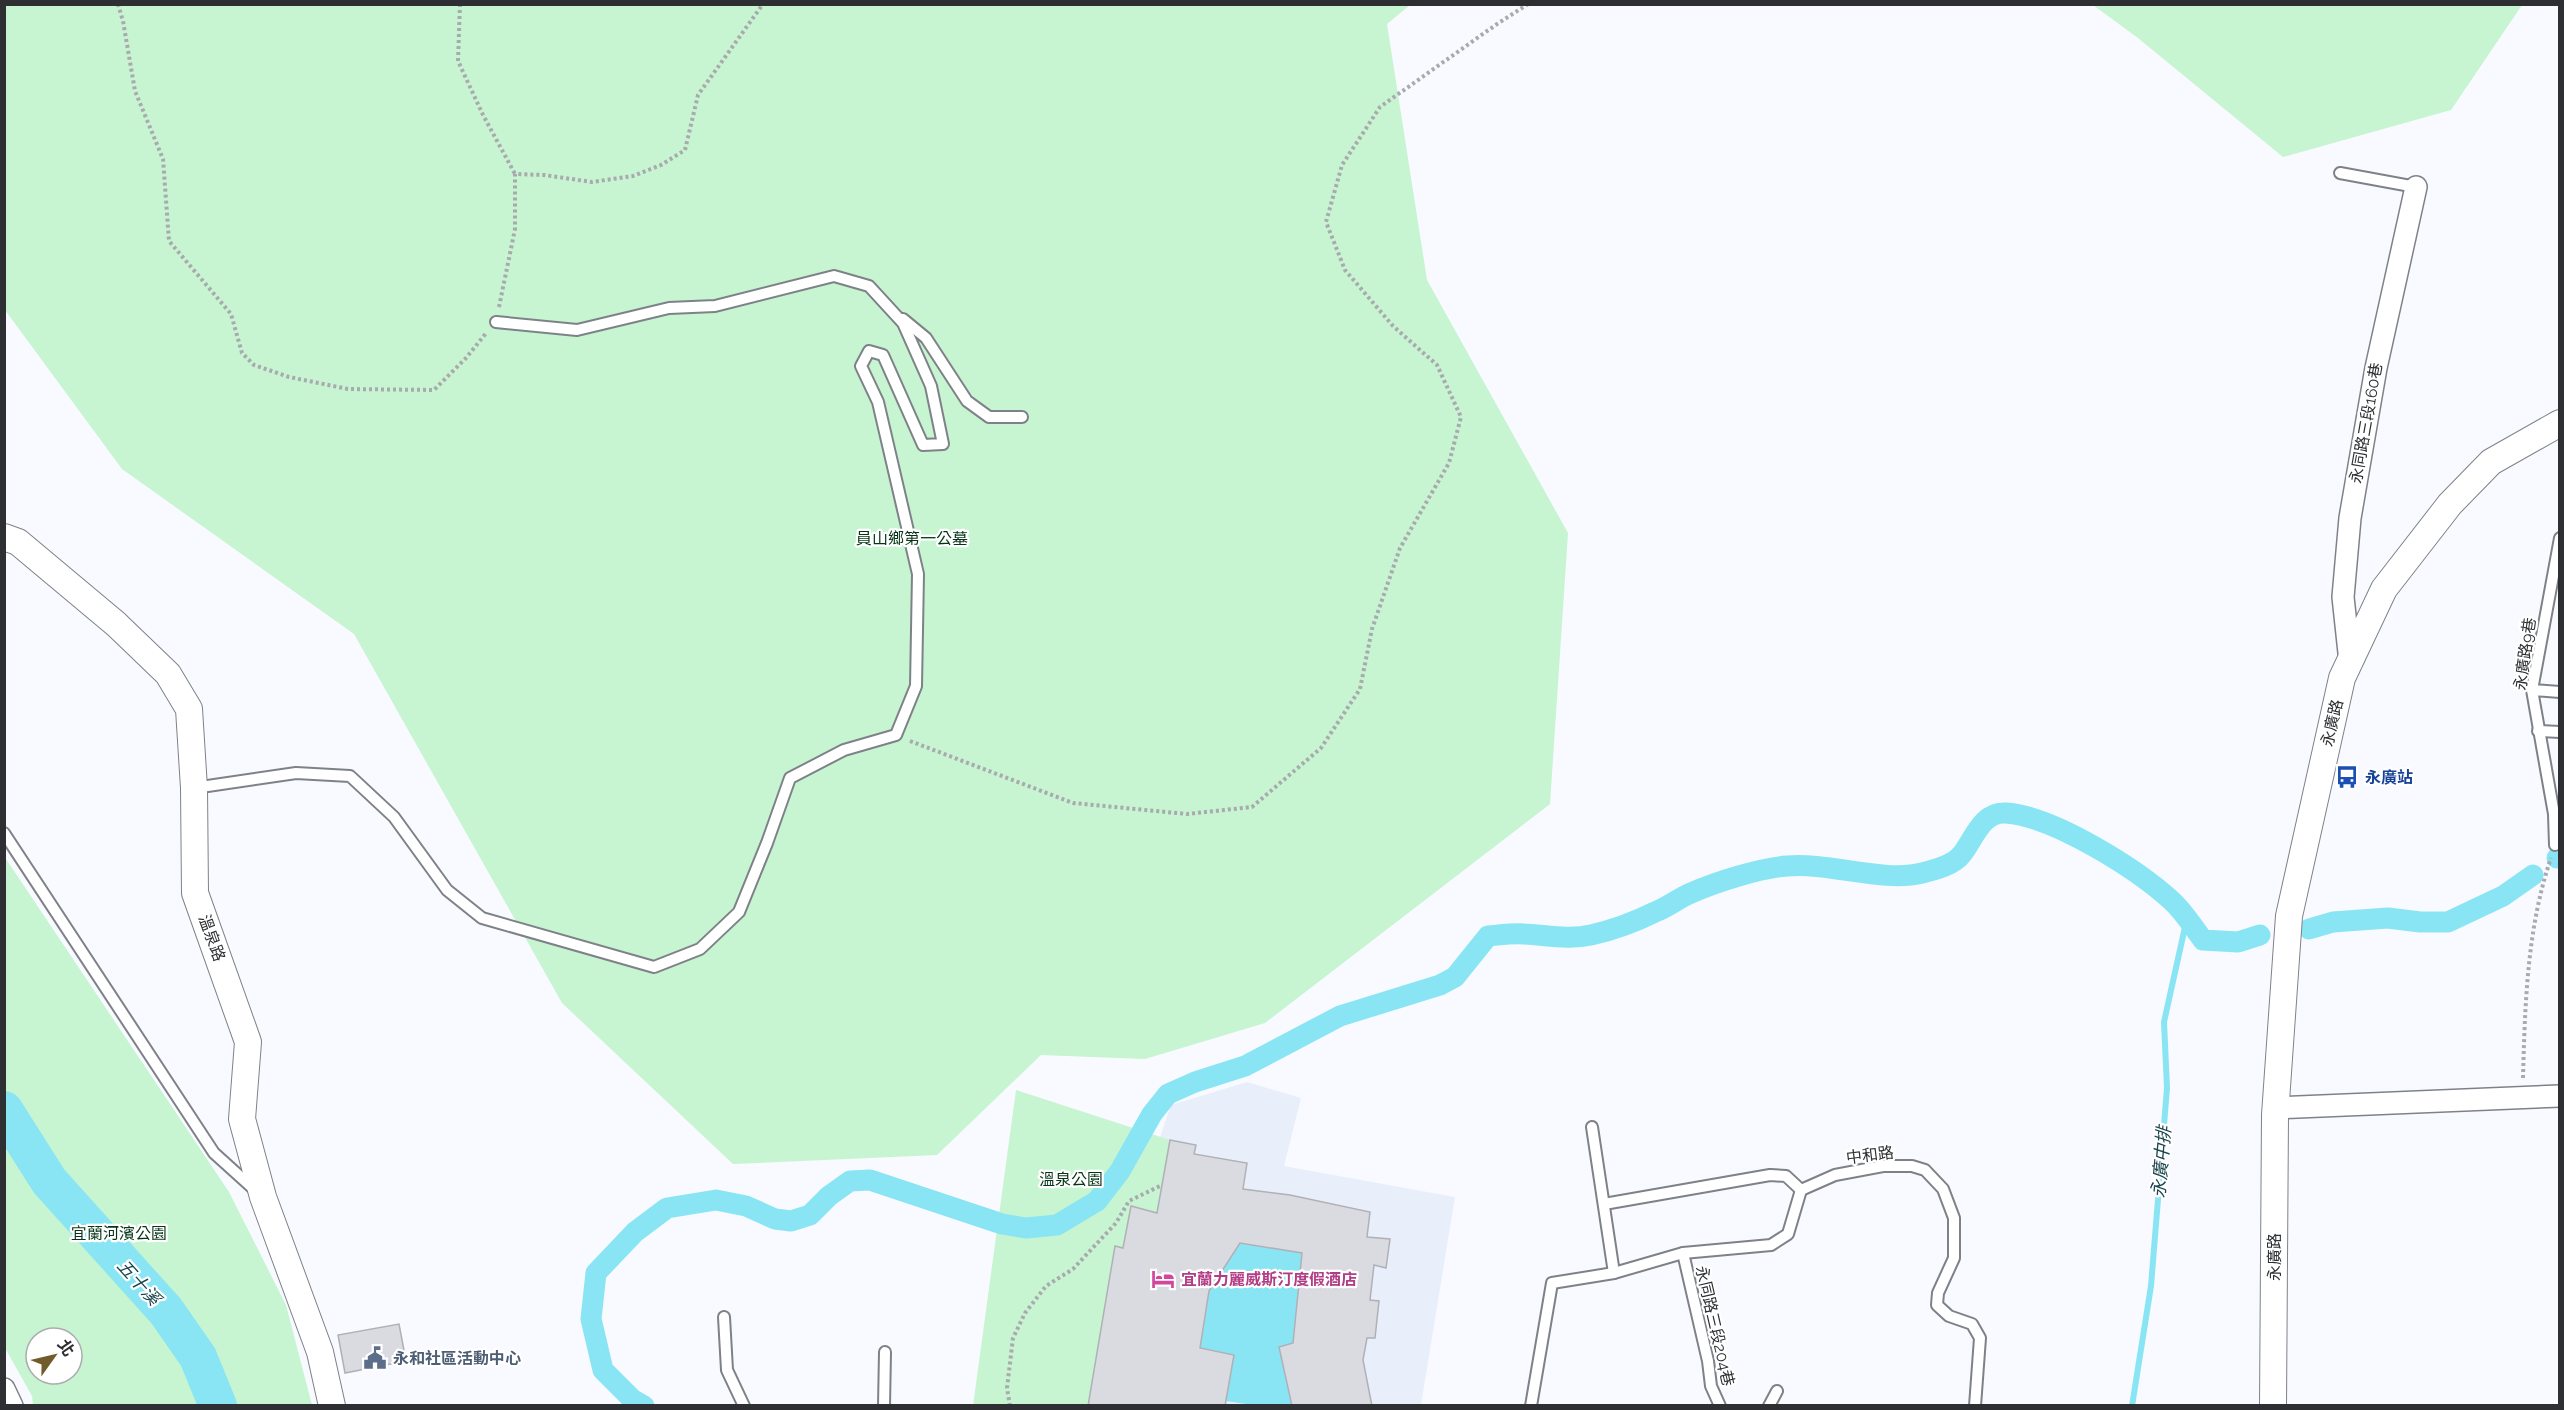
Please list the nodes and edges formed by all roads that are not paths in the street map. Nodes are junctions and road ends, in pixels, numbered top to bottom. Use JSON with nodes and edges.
{"nodes":[{"id":1,"x":2340,"y":173,"type":"dead end"},
{"id":2,"x":2416,"y":187,"type":"joint"},
{"id":3,"x":889,"y":308,"type":"junction"},
{"id":4,"x":496,"y":322,"type":"road end"},
{"id":5,"x":1022,"y":417,"type":"dead end"},
{"id":6,"x":2559,"y":423,"type":"edge"},
{"id":7,"x":4,"y":537,"type":"edge"},
{"id":8,"x":2559,"y":538,"type":"edge"},
{"id":9,"x":2350,"y":662,"type":"junction"},
{"id":10,"x":2532,"y":690,"type":"junction"},
{"id":11,"x":2559,"y":692,"type":"edge"},
{"id":12,"x":2538,"y":731,"type":"junction"},
{"id":13,"x":2559,"y":732,"type":"edge"},
{"id":14,"x":194,"y":788,"type":"junction"},
{"id":15,"x":2557,"y":814,"type":"edge"},
{"id":16,"x":4,"y":833,"type":"edge"},
{"id":17,"x":2555,"y":845,"type":"dead end"},
{"id":18,"x":2559,"y":1096,"type":"edge"},
{"id":19,"x":2276,"y":1108,"type":"junction"},
{"id":20,"x":1592,"y":1127,"type":"dead end"},
{"id":21,"x":1801,"y":1190,"type":"junction"},
{"id":22,"x":263,"y":1197,"type":"junction"},
{"id":23,"x":1604,"y":1204,"type":"junction"},
{"id":24,"x":1683,"y":1253,"type":"junction"},
{"id":25,"x":1614,"y":1273,"type":"junction"},
{"id":26,"x":724,"y":1317,"type":"dead end"},
{"id":27,"x":885,"y":1352,"type":"dead end"},
{"id":28,"x":4,"y":1389,"type":"edge"},
{"id":29,"x":1777,"y":1391,"type":"dead end"},
{"id":30,"x":12,"y":1406,"type":"edge"},
{"id":31,"x":332,"y":1406,"type":"edge"},
{"id":32,"x":744,"y":1406,"type":"edge"},
{"id":33,"x":884,"y":1406,"type":"edge"},
{"id":34,"x":1531,"y":1406,"type":"edge"},
{"id":35,"x":1720,"y":1406,"type":"edge"},
{"id":36,"x":1769,"y":1406,"type":"edge"},
{"id":37,"x":1975,"y":1406,"type":"edge"},
{"id":38,"x":2273,"y":1406,"type":"edge"}],
"edges":[{"from":1,"to":2,"type":"lane"},
{"from":2,"to":9,"type":"street","name":"永同路三段160巷"},
{"from":3,"to":4,"type":"lane"},
{"from":3,"to":5,"type":"lane"},
{"from":3,"to":14,"type":"lane"},
{"from":6,"to":9,"type":"street","name":"永廣路"},
{"from":7,"to":14,"type":"street","name":"溫泉路"},
{"from":8,"to":10,"type":"lane","name":"永廣路9巷"},
{"from":9,"to":19,"type":"street","name":"永廣路"},
{"from":10,"to":11,"type":"lane"},
{"from":10,"to":12,"type":"lane","name":"永廣路9巷"},
{"from":12,"to":13,"type":"lane"},
{"from":12,"to":15,"type":"lane","name":"永廣路9巷"},
{"from":14,"to":22,"type":"street","name":"溫泉路"},
{"from":15,"to":17,"type":"lane","name":"永廣路9巷"},
{"from":16,"to":22,"type":"lane"},
{"from":18,"to":19,"type":"street"},
{"from":19,"to":38,"type":"street","name":"永廣路"},
{"from":20,"to":23,"type":"lane"},
{"from":21,"to":23,"type":"lane"},
{"from":21,"to":24,"type":"lane"},
{"from":21,"to":37,"type":"lane","name":"中和路"},
{"from":22,"to":31,"type":"street","name":"溫泉路"},
{"from":23,"to":25,"type":"lane"},
{"from":24,"to":25,"type":"lane"},
{"from":24,"to":35,"type":"lane","name":"永同路三段204巷"},
{"from":25,"to":34,"type":"lane"},
{"from":26,"to":32,"type":"lane"},
{"from":27,"to":33,"type":"lane"},
{"from":28,"to":30,"type":"street"},
{"from":29,"to":36,"type":"lane"}]}
